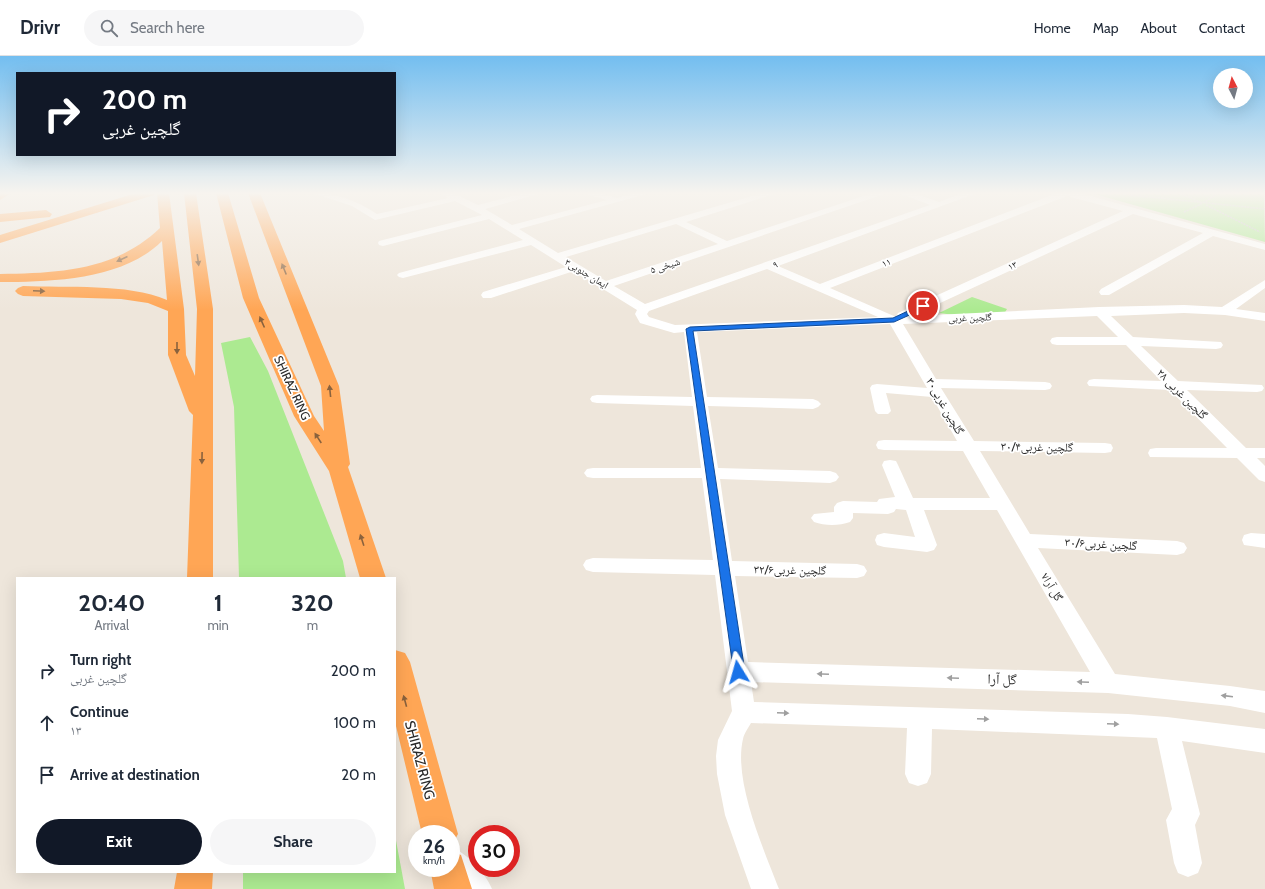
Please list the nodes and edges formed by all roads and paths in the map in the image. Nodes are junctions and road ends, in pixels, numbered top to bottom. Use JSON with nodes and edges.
{"nodes":[{"id":1,"x":19,"y":232,"type":"edge"},
{"id":2,"x":19,"y":232,"type":"edge"},
{"id":3,"x":164,"y":232,"type":"edge"},
{"id":4,"x":166,"y":232,"type":"edge"},
{"id":5,"x":195,"y":232,"type":"edge"},
{"id":6,"x":233,"y":232,"type":"edge"},
{"id":7,"x":269,"y":232,"type":"edge"},
{"id":8,"x":427,"y":232,"type":"edge"},
{"id":9,"x":518,"y":232,"type":"edge"},
{"id":10,"x":640,"y":232,"type":"edge"},
{"id":11,"x":700,"y":232,"type":"edge"},
{"id":12,"x":767,"y":232,"type":"edge"},
{"id":13,"x":865,"y":232,"type":"edge"},
{"id":14,"x":966,"y":232,"type":"edge"},
{"id":15,"x":1084,"y":232,"type":"edge"},
{"id":16,"x":1207,"y":232,"type":"edge"},
{"id":17,"x":1211,"y":233,"type":"junction"},
{"id":18,"x":2,"y":238,"type":"edge"},
{"id":19,"x":533,"y":241,"type":"junction"},
{"id":20,"x":383,"y":243,"type":"dead end"},
{"id":21,"x":728,"y":245,"type":"junction"},
{"id":22,"x":1265,"y":247,"type":"edge"},
{"id":23,"x":558,"y":256,"type":"junction"},
{"id":24,"x":769,"y":266,"type":"junction"},
{"id":25,"x":577,"y":268,"type":"junction"},
{"id":26,"x":403,"y":275,"type":"dead end"},
{"id":27,"x":0,"y":278,"type":"edge"},
{"id":28,"x":1265,"y":282,"type":"edge"},
{"id":29,"x":606,"y":285,"type":"junction"},
{"id":30,"x":819,"y":288,"type":"junction"},
{"id":31,"x":0,"y":290,"type":"edge"},
{"id":32,"x":1105,"y":292,"type":"dead end"},
{"id":33,"x":487,"y":295,"type":"dead end"},
{"id":34,"x":176,"y":309,"type":"junction"},
{"id":35,"x":644,"y":309,"type":"junction"},
{"id":36,"x":1099,"y":311,"type":"junction"},
{"id":37,"x":1225,"y":311,"type":"junction"},
{"id":38,"x":1265,"y":317,"type":"edge"},
{"id":39,"x":894,"y":320,"type":"junction"},
{"id":40,"x":682,"y":329,"type":"junction"},
{"id":41,"x":1057,"y":341,"type":"dead end"},
{"id":42,"x":1129,"y":341,"type":"junction"},
{"id":43,"x":1216,"y":345,"type":"dead end"},
{"id":44,"x":1094,"y":383,"type":"dead end"},
{"id":45,"x":1173,"y":385,"type":"junction"},
{"id":46,"x":1045,"y":386,"type":"dead end"},
{"id":47,"x":934,"y":388,"type":"junction"},
{"id":48,"x":1257,"y":388,"type":"dead end"},
{"id":49,"x":597,"y":399,"type":"dead end"},
{"id":50,"x":700,"y":401,"type":"junction"},
{"id":51,"x":813,"y":404,"type":"dead end"},
{"id":52,"x":882,"y":410,"type":"dead end"},
{"id":53,"x":203,"y":419,"type":"junction"},
{"id":54,"x":884,"y":445,"type":"dead end"},
{"id":55,"x":968,"y":445,"type":"junction"},
{"id":56,"x":1105,"y":448,"type":"dead end"},
{"id":57,"x":1241,"y":452,"type":"junction"},
{"id":58,"x":1156,"y":453,"type":"dead end"},
{"id":59,"x":1265,"y":453,"type":"edge"},
{"id":60,"x":890,"y":465,"type":"dead end"},
{"id":61,"x":340,"y":471,"type":"junction"},
{"id":62,"x":593,"y":473,"type":"dead end"},
{"id":63,"x":710,"y":473,"type":"junction"},
{"id":64,"x":1265,"y":476,"type":"edge"},
{"id":65,"x":830,"y":477,"type":"dead end"},
{"id":66,"x":999,"y":498,"type":"junction"},
{"id":67,"x":910,"y":504,"type":"junction"},
{"id":68,"x":820,"y":518,"type":"dead end"},
{"id":69,"x":884,"y":540,"type":"dead end"},
{"id":70,"x":1024,"y":540,"type":"junction"},
{"id":71,"x":1177,"y":548,"type":"dead end"},
{"id":72,"x":593,"y":565,"type":"dead end"},
{"id":73,"x":724,"y":568,"type":"junction"},
{"id":74,"x":857,"y":571,"type":"dead end"},
{"id":75,"x":200,"y":577,"type":"edge"},
{"id":76,"x":373,"y":577,"type":"edge"},
{"id":77,"x":396,"y":666,"type":"edge"},
{"id":78,"x":738,"y":672,"type":"junction"},
{"id":79,"x":1108,"y":683,"type":"junction"},
{"id":80,"x":1265,"y":702,"type":"edge"},
{"id":81,"x":744,"y":712,"type":"junction"},
{"id":82,"x":920,"y":717,"type":"junction"},
{"id":83,"x":1167,"y":728,"type":"junction"},
{"id":84,"x":1265,"y":741,"type":"edge"},
{"id":85,"x":918,"y":774,"type":"dead end"},
{"id":86,"x":438,"y":825,"type":"edge"},
{"id":87,"x":1188,"y":863,"type":"dead end"},
{"id":88,"x":460,"y":870,"type":"edge"},
{"id":89,"x":195,"y":873,"type":"edge"},
{"id":90,"x":450,"y":877,"type":"edge"},
{"id":91,"x":193,"y":889,"type":"edge"},
{"id":92,"x":453,"y":889,"type":"edge"},
{"id":93,"x":478,"y":889,"type":"edge"},
{"id":94,"x":765,"y":889,"type":"edge"}],
"edges":[{"from":1,"to":18,"type":"highway"},
{"from":2,"to":18,"type":"highway"},
{"from":3,"to":27,"type":"highway","one_way":true},
{"from":4,"to":34,"type":"highway"},
{"from":5,"to":53,"type":"highway","one_way":true},
{"from":61,"to":6,"type":"highway","name":"SHIRAZ RING","one_way":true},
{"from":61,"to":7,"type":"highway","one_way":true},
{"from":8,"to":20,"type":"street"},
{"from":9,"to":19,"type":"street","name":"ایمان جنوبی۳"},
{"from":10,"to":23,"type":"street"},
{"from":11,"to":21,"type":"street"},
{"from":12,"to":21,"type":"street","name":"شیخی ۵"},
{"from":13,"to":24,"type":"street","name":"۹"},
{"from":14,"to":30,"type":"street","name":"۱۱"},
{"from":15,"to":39,"type":"street","name":"۱۳"},
{"from":16,"to":17,"type":"street"},
{"from":17,"to":22,"type":"street"},
{"from":17,"to":32,"type":"street"},
{"from":19,"to":23,"type":"street","name":"ایمان جنوبی۳"},
{"from":19,"to":26,"type":"street"},
{"from":21,"to":29,"type":"street","name":"شیخی ۵"},
{"from":23,"to":25,"type":"street","name":"ایمان جنوبی۳"},
{"from":24,"to":30,"type":"street"},
{"from":24,"to":35,"type":"street","name":"۹"},
{"from":25,"to":29,"type":"street","name":"ایمان جنوبی۳"},
{"from":25,"to":33,"type":"street"},
{"from":28,"to":37,"type":"street"},
{"from":29,"to":35,"type":"street","name":"ایمان جنوبی۳"},
{"from":30,"to":39,"type":"street"},
{"from":31,"to":34,"type":"highway","one_way":true},
{"from":34,"to":53,"type":"highway","one_way":true},
{"from":35,"to":40,"type":"street","name":"گلچین غربی"},
{"from":36,"to":37,"type":"street","name":"گلچین غربی"},
{"from":36,"to":39,"type":"street","name":"گلچین غربی"},
{"from":36,"to":42,"type":"street","name":"گلچین غربی ۲۸"},
{"from":37,"to":38,"type":"street","name":"گلچین غربی"},
{"from":39,"to":40,"type":"street","name":"گلچین غربی"},
{"from":39,"to":47,"type":"street","name":"گلچین غربی۳۰"},
{"from":40,"to":50,"type":"street"},
{"from":41,"to":42,"type":"street"},
{"from":42,"to":43,"type":"street"},
{"from":42,"to":45,"type":"street","name":"گلچین غربی ۲۸"},
{"from":44,"to":45,"type":"street"},
{"from":45,"to":48,"type":"street"},
{"from":45,"to":57,"type":"street","name":"گلچین غربی ۲۸"},
{"from":46,"to":47,"type":"street"},
{"from":47,"to":52,"type":"street"},
{"from":47,"to":55,"type":"street","name":"گلچین غربی۳۰"},
{"from":49,"to":50,"type":"street"},
{"from":50,"to":51,"type":"street"},
{"from":50,"to":63,"type":"street"},
{"from":53,"to":75,"type":"highway","one_way":true},
{"from":54,"to":55,"type":"street","name":"گلچین غربی۳۰/۴"},
{"from":55,"to":56,"type":"street","name":"گلچین غربی۳۰/۴"},
{"from":55,"to":66,"type":"street","name":"گلچین غربی۳۰"},
{"from":57,"to":58,"type":"street"},
{"from":57,"to":59,"type":"street"},
{"from":57,"to":64,"type":"street","name":"گلچین غربی ۲۸"},
{"from":60,"to":67,"type":"street"},
{"from":76,"to":61,"type":"highway","name":"SHIRAZ RING","one_way":true},
{"from":62,"to":63,"type":"street"},
{"from":63,"to":65,"type":"street"},
{"from":63,"to":73,"type":"street"},
{"from":66,"to":67,"type":"street"},
{"from":66,"to":70,"type":"street","name":"گل آرا۷"},
{"from":67,"to":68,"type":"street"},
{"from":67,"to":69,"type":"street"},
{"from":70,"to":71,"type":"street","name":"گلچین غربی۳۰/۶"},
{"from":70,"to":79,"type":"street","name":"گل آرا۷"},
{"from":72,"to":73,"type":"street","name":"گلچین غربی۳۲/۶"},
{"from":73,"to":74,"type":"street","name":"گلچین غربی۳۲/۶"},
{"from":73,"to":78,"type":"street"},
{"from":86,"to":77,"type":"highway","name":"SHIRAZ RING","one_way":true},
{"from":79,"to":78,"type":"street","name":"گل آرا","one_way":true},
{"from":78,"to":81,"type":"street"},
{"from":80,"to":79,"type":"street","name":"گل آرا","one_way":true},
{"from":81,"to":82,"type":"street","one_way":true},
{"from":81,"to":94,"type":"street"},
{"from":82,"to":83,"type":"street","one_way":true},
{"from":82,"to":85,"type":"street"},
{"from":83,"to":84,"type":"street"},
{"from":83,"to":87,"type":"street"},
{"from":88,"to":93,"type":"street"},
{"from":89,"to":91,"type":"highway"},
{"from":90,"to":92,"type":"highway"}]}
